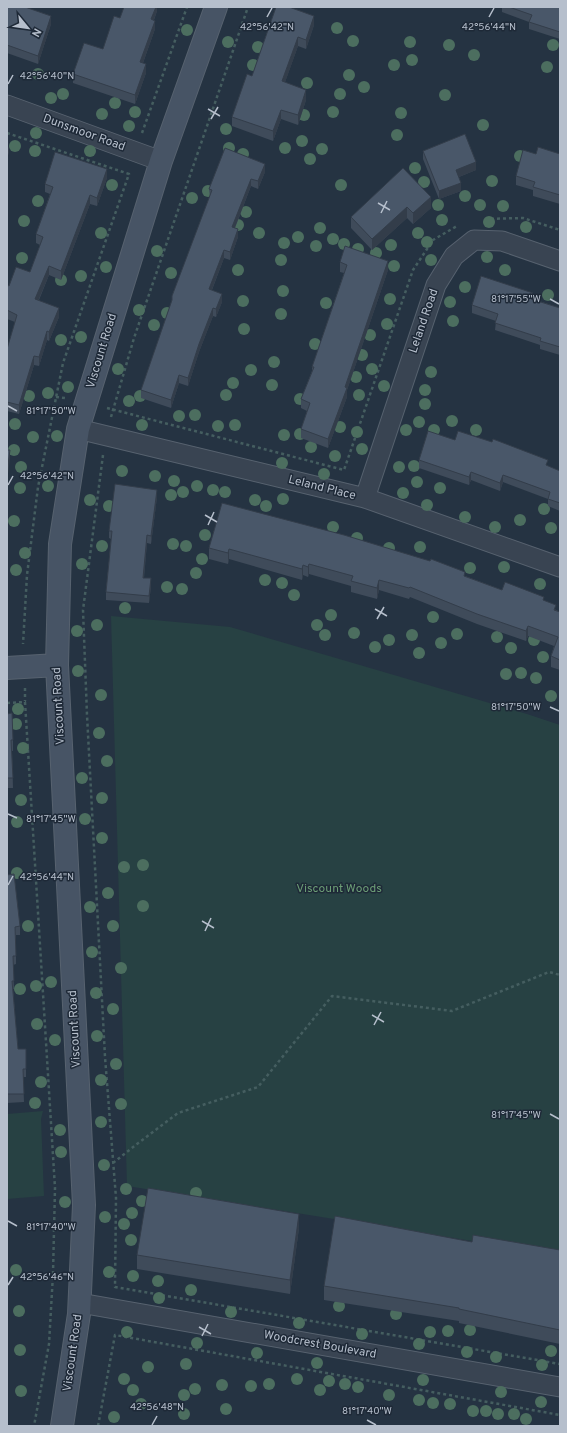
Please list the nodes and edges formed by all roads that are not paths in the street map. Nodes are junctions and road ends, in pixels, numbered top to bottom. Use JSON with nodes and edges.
{"nodes":[{"id":1,"x":216,"y":7,"type":"edge"},
{"id":2,"x":7,"y":105,"type":"edge"},
{"id":3,"x":161,"y":161,"type":"junction"},
{"id":4,"x":560,"y":261,"type":"edge"},
{"id":5,"x":78,"y":429,"type":"junction"},
{"id":6,"x":365,"y":498,"type":"junction"},
{"id":7,"x":560,"y":567,"type":"edge"},
{"id":8,"x":57,"y":665,"type":"junction"},
{"id":9,"x":7,"y":668,"type":"edge"},
{"id":10,"x":80,"y":1303,"type":"junction"},
{"id":11,"x":560,"y":1387,"type":"edge"},
{"id":12,"x":62,"y":1426,"type":"edge"}],
"edges":[{"from":1,"to":3,"type":"street","name":"Viscount Road"},
{"from":2,"to":3,"type":"street","name":"Dunsmoor Road"},
{"from":3,"to":5,"type":"street","name":"Viscount Road"},
{"from":4,"to":6,"type":"street","name":"Leland Road"},
{"from":5,"to":6,"type":"street","name":"Leland Place"},
{"from":5,"to":8,"type":"street","name":"Viscount Road"},
{"from":6,"to":7,"type":"street","name":"Leland Place"},
{"from":8,"to":9,"type":"street"},
{"from":8,"to":10,"type":"street","name":"Viscount Road"},
{"from":10,"to":11,"type":"street","name":"Woodcrest Boulevard"},
{"from":10,"to":12,"type":"street","name":"Viscount Road"}]}
